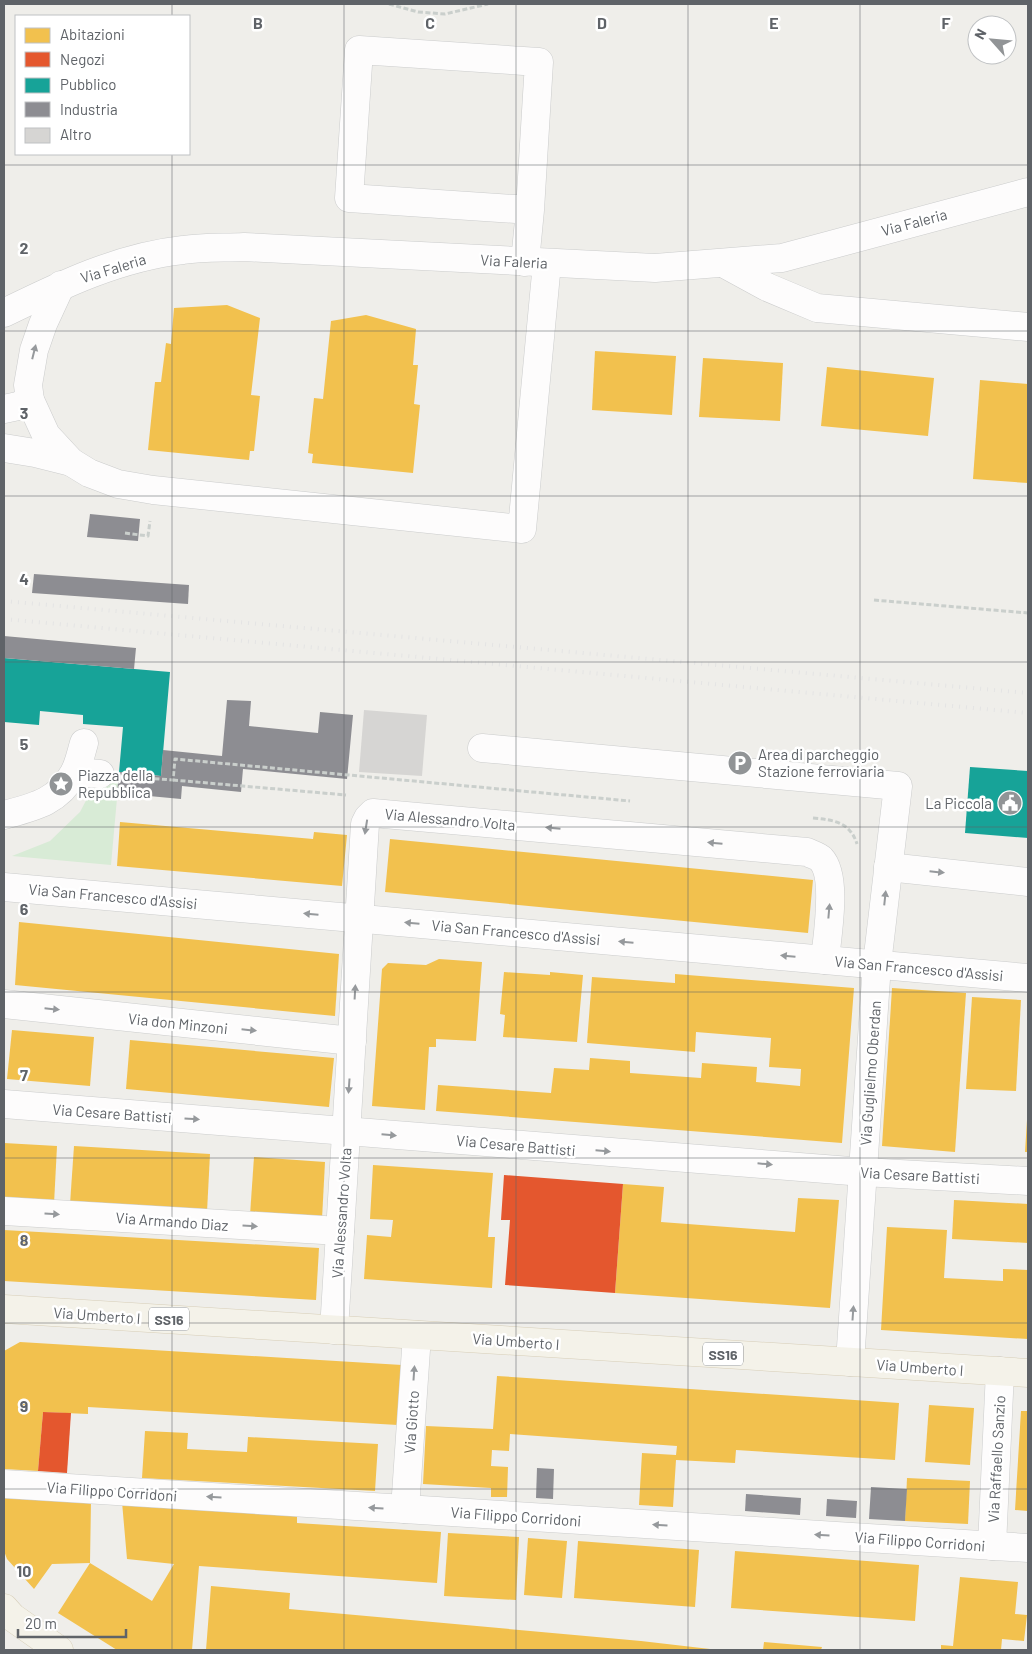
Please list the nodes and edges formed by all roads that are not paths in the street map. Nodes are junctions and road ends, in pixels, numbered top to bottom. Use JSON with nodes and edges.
{"nodes":[{"id":1,"x":1028,"y":192,"type":"edge"},
{"id":2,"x":530,"y":210,"type":"junction"},
{"id":3,"x":536,"y":262,"type":"junction"},
{"id":4,"x":723,"y":263,"type":"junction"},
{"id":5,"x":61,"y":285,"type":"junction"},
{"id":6,"x":4,"y":313,"type":"edge"},
{"id":7,"x":1028,"y":327,"type":"edge"},
{"id":8,"x":30,"y":400,"type":"junction"},
{"id":9,"x":4,"y":409,"type":"edge"},
{"id":10,"x":4,"y":448,"type":"edge"},
{"id":11,"x":71,"y":462,"type":"junction"},
{"id":12,"x":84,"y":743,"type":"dead end"},
{"id":13,"x":482,"y":748,"type":"dead end"},
{"id":14,"x":4,"y":815,"type":"edge"},
{"id":15,"x":888,"y":867,"type":"junction"},
{"id":16,"x":1028,"y":882,"type":"edge"},
{"id":17,"x":4,"y":887,"type":"edge"},
{"id":18,"x":360,"y":918,"type":"junction"},
{"id":19,"x":825,"y":960,"type":"junction"},
{"id":20,"x":877,"y":964,"type":"junction"},
{"id":21,"x":1028,"y":978,"type":"edge"},
{"id":22,"x":4,"y":1004,"type":"edge"},
{"id":23,"x":352,"y":1041,"type":"junction"},
{"id":24,"x":4,"y":1104,"type":"edge"},
{"id":25,"x":346,"y":1131,"type":"junction"},
{"id":26,"x":863,"y":1172,"type":"junction"},
{"id":27,"x":1028,"y":1181,"type":"edge"},
{"id":28,"x":4,"y":1210,"type":"edge"},
{"id":29,"x":340,"y":1231,"type":"junction"},
{"id":30,"x":4,"y":1309,"type":"edge"},
{"id":31,"x":334,"y":1330,"type":"junction"},
{"id":32,"x":417,"y":1335,"type":"junction"},
{"id":33,"x":850,"y":1362,"type":"junction"},
{"id":34,"x":1000,"y":1371,"type":"junction"},
{"id":35,"x":1028,"y":1373,"type":"edge"},
{"id":36,"x":4,"y":1484,"type":"edge"},
{"id":37,"x":405,"y":1509,"type":"junction"},
{"id":38,"x":992,"y":1546,"type":"junction"},
{"id":39,"x":1028,"y":1548,"type":"edge"},
{"id":40,"x":4,"y":1608,"type":"edge"},
{"id":41,"x":59,"y":1650,"type":"edge"}],
"edges":[{"from":1,"to":4,"type":"street","name":"Via Faleria"},
{"from":2,"to":2,"type":"street"},
{"from":2,"to":3,"type":"street"},
{"from":3,"to":4,"type":"street","name":"Via Faleria"},
{"from":3,"to":5,"type":"street","name":"Via Faleria"},
{"from":3,"to":11,"type":"street"},
{"from":4,"to":7,"type":"street"},
{"from":5,"to":6,"type":"street","name":"Via Faleria"},
{"from":8,"to":5,"type":"street","one_way":true},
{"from":8,"to":9,"type":"street"},
{"from":8,"to":11,"type":"street"},
{"from":10,"to":11,"type":"street"},
{"from":12,"to":14,"type":"street"},
{"from":13,"to":15,"type":"street","name":"Via Guglielmo Oberdan"},
{"from":15,"to":16,"type":"street","one_way":true},
{"from":20,"to":15,"type":"street","name":"Via Guglielmo Oberdan","one_way":true},
{"from":18,"to":17,"type":"street","name":"Via San Francesco d'Assisi","one_way":true},
{"from":19,"to":18,"type":"street","name":"Via San Francesco d'Assisi","one_way":true},
{"from":19,"to":18,"type":"street","name":"Via Alessandro Volta","one_way":true},
{"from":23,"to":18,"type":"street","name":"Via Alessandro Volta","one_way":true},
{"from":19,"to":20,"type":"street","name":"Via San Francesco d'Assisi"},
{"from":20,"to":21,"type":"street","name":"Via San Francesco d'Assisi"},
{"from":20,"to":26,"type":"street","name":"Via Guglielmo Oberdan"},
{"from":22,"to":23,"type":"street","name":"Via don Minzoni","one_way":true},
{"from":23,"to":25,"type":"street","name":"Via Alessandro Volta","one_way":true},
{"from":24,"to":25,"type":"street","name":"Via Cesare Battisti","one_way":true},
{"from":25,"to":26,"type":"street","name":"Via Cesare Battisti","one_way":true},
{"from":25,"to":29,"type":"street","name":"Via Alessandro Volta"},
{"from":26,"to":27,"type":"street","name":"Via Cesare Battisti"},
{"from":33,"to":26,"type":"street","name":"Via Guglielmo Oberdan","one_way":true},
{"from":28,"to":29,"type":"street","name":"Via Armando Diaz","one_way":true},
{"from":29,"to":31,"type":"street","name":"Via Alessandro Volta"},
{"from":30,"to":31,"type":"main road","name":"Via Umberto I","number":"SS16"},
{"from":31,"to":32,"type":"main road","name":"Via Umberto I","number":"SS16"},
{"from":32,"to":33,"type":"main road","name":"Via Umberto I","number":"SS16"},
{"from":37,"to":32,"type":"street","name":"Via Giotto","one_way":true},
{"from":33,"to":34,"type":"main road","name":"Via Umberto I","number":"SS16"},
{"from":34,"to":35,"type":"main road","name":"Via Umberto I","number":"SS16"},
{"from":34,"to":38,"type":"street","name":"Via Raffaello Sanzio"},
{"from":37,"to":36,"type":"street","name":"Via Filippo Corridoni","one_way":true},
{"from":38,"to":37,"type":"street","name":"Via Filippo Corridoni","one_way":true},
{"from":38,"to":39,"type":"street","name":"Via Filippo Corridoni"},
{"from":40,"to":41,"type":"main road"}]}
